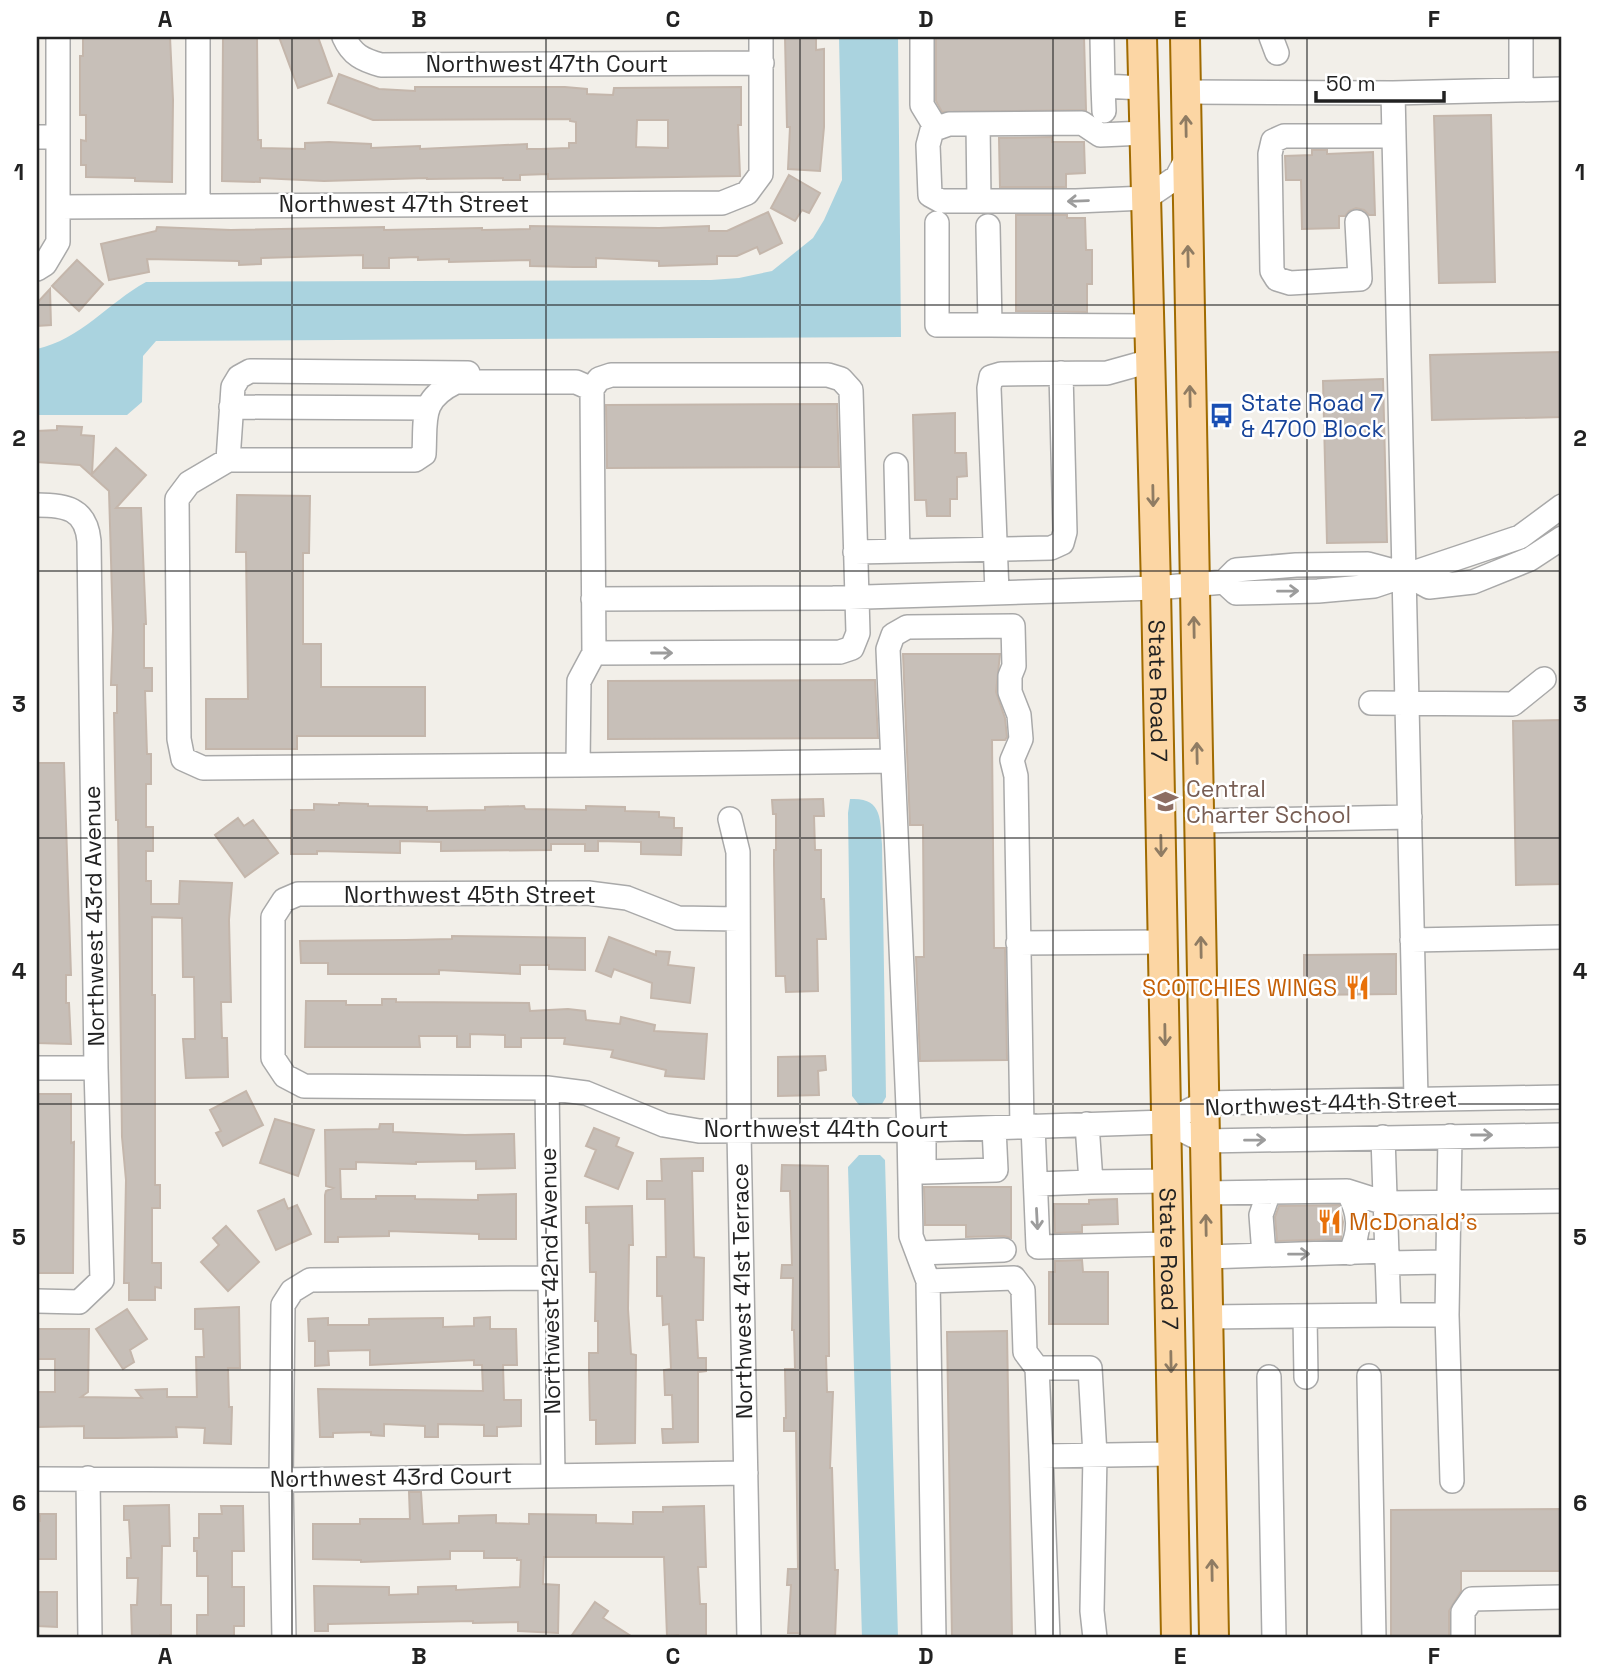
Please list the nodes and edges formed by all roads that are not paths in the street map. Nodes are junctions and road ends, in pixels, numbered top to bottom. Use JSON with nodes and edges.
{"nodes":[{"id":1,"x":58,"y":37,"type":"edge"},
{"id":2,"x":198,"y":37,"type":"edge"},
{"id":3,"x":344,"y":37,"type":"edge"},
{"id":4,"x":761,"y":37,"type":"edge"},
{"id":5,"x":922,"y":37,"type":"edge"},
{"id":6,"x":1102,"y":37,"type":"edge"},
{"id":7,"x":1142,"y":37,"type":"edge"},
{"id":8,"x":1185,"y":37,"type":"edge"},
{"id":9,"x":1521,"y":37,"type":"edge"},
{"id":10,"x":762,"y":63,"type":"junction"},
{"id":11,"x":1103,"y":86,"type":"junction"},
{"id":12,"x":1143,"y":88,"type":"junction"},
{"id":13,"x":1562,"y":89,"type":"edge"},
{"id":14,"x":1521,"y":90,"type":"junction"},
{"id":15,"x":1186,"y":92,"type":"junction"},
{"id":16,"x":1393,"y":93,"type":"junction"},
{"id":17,"x":1104,"y":111,"type":"dead end"},
{"id":18,"x":978,"y":124,"type":"junction"},
{"id":19,"x":936,"y":128,"type":"junction"},
{"id":20,"x":1144,"y":133,"type":"junction"},
{"id":21,"x":1394,"y":136,"type":"junction"},
{"id":22,"x":48,"y":137,"type":"edge"},
{"id":23,"x":1186,"y":160,"type":"junction"},
{"id":24,"x":1146,"y":198,"type":"junction"},
{"id":25,"x":979,"y":201,"type":"junction"},
{"id":26,"x":198,"y":205,"type":"junction"},
{"id":27,"x":59,"y":207,"type":"junction"},
{"id":28,"x":1357,"y":222,"type":"dead end"},
{"id":29,"x":937,"y":223,"type":"dead end"},
{"id":30,"x":988,"y":226,"type":"dead end"},
{"id":31,"x":41,"y":266,"type":"edge"},
{"id":32,"x":990,"y":326,"type":"junction"},
{"id":33,"x":1149,"y":326,"type":"junction"},
{"id":34,"x":1150,"y":361,"type":"junction"},
{"id":35,"x":1061,"y":373,"type":"junction"},
{"id":36,"x":611,"y":375,"type":"junction"},
{"id":37,"x":592,"y":388,"type":"junction"},
{"id":38,"x":231,"y":407,"type":"junction"},
{"id":39,"x":426,"y":408,"type":"junction"},
{"id":40,"x":228,"y":460,"type":"junction"},
{"id":41,"x":896,"y":466,"type":"dead end"},
{"id":42,"x":37,"y":505,"type":"edge"},
{"id":43,"x":1562,"y":506,"type":"edge"},
{"id":44,"x":1562,"y":538,"type":"edge"},
{"id":45,"x":995,"y":549,"type":"junction"},
{"id":46,"x":898,"y":551,"type":"junction"},
{"id":47,"x":855,"y":552,"type":"junction"},
{"id":48,"x":1405,"y":574,"type":"junction"},
{"id":49,"x":1194,"y":586,"type":"junction"},
{"id":50,"x":1156,"y":589,"type":"junction"},
{"id":51,"x":1004,"y":592,"type":"junction"},
{"id":52,"x":856,"y":597,"type":"junction"},
{"id":53,"x":593,"y":600,"type":"junction"},
{"id":54,"x":1013,"y":626,"type":"junction"},
{"id":55,"x":594,"y":653,"type":"junction"},
{"id":56,"x":1544,"y":679,"type":"dead end"},
{"id":57,"x":1371,"y":703,"type":"dead end"},
{"id":58,"x":1408,"y":703,"type":"junction"},
{"id":59,"x":892,"y":761,"type":"junction"},
{"id":60,"x":578,"y":765,"type":"junction"},
{"id":61,"x":1410,"y":817,"type":"junction"},
{"id":62,"x":730,"y":819,"type":"dead end"},
{"id":63,"x":1198,"y":821,"type":"junction"},
{"id":64,"x":737,"y":919,"type":"junction"},
{"id":65,"x":1562,"y":937,"type":"edge"},
{"id":66,"x":1412,"y":940,"type":"junction"},
{"id":67,"x":1163,"y":942,"type":"junction"},
{"id":68,"x":1018,"y":943,"type":"junction"},
{"id":69,"x":37,"y":1068,"type":"edge"},
{"id":70,"x":96,"y":1068,"type":"junction"},
{"id":71,"x":285,"y":1076,"type":"joint"},
{"id":72,"x":547,"y":1088,"type":"junction"},
{"id":73,"x":1562,"y":1097,"type":"edge"},
{"id":74,"x":1416,"y":1098,"type":"junction"},
{"id":75,"x":1204,"y":1104,"type":"junction"},
{"id":76,"x":1167,"y":1122,"type":"junction"},
{"id":77,"x":1087,"y":1124,"type":"junction"},
{"id":78,"x":1027,"y":1126,"type":"junction"},
{"id":79,"x":994,"y":1128,"type":"junction"},
{"id":80,"x":916,"y":1130,"type":"junction"},
{"id":81,"x":739,"y":1132,"type":"junction"},
{"id":82,"x":1562,"y":1135,"type":"edge"},
{"id":83,"x":1450,"y":1136,"type":"junction"},
{"id":84,"x":1383,"y":1137,"type":"junction"},
{"id":85,"x":1204,"y":1141,"type":"junction"},
{"id":86,"x":1167,"y":1181,"type":"junction"},
{"id":87,"x":1091,"y":1182,"type":"junction"},
{"id":88,"x":1036,"y":1184,"type":"junction"},
{"id":89,"x":1347,"y":1191,"type":"junction"},
{"id":90,"x":1269,"y":1192,"type":"junction"},
{"id":91,"x":1205,"y":1193,"type":"junction"},
{"id":92,"x":1562,"y":1201,"type":"edge"},
{"id":93,"x":1385,"y":1203,"type":"junction"},
{"id":94,"x":1448,"y":1203,"type":"junction"},
{"id":95,"x":1169,"y":1244,"type":"junction"},
{"id":96,"x":1004,"y":1250,"type":"dead end"},
{"id":97,"x":918,"y":1252,"type":"junction"},
{"id":98,"x":1350,"y":1253,"type":"junction"},
{"id":99,"x":1264,"y":1255,"type":"junction"},
{"id":100,"x":1207,"y":1257,"type":"junction"},
{"id":101,"x":1387,"y":1257,"type":"junction"},
{"id":102,"x":1446,"y":1262,"type":"junction"},
{"id":103,"x":549,"y":1278,"type":"junction"},
{"id":104,"x":928,"y":1281,"type":"junction"},
{"id":105,"x":37,"y":1301,"type":"edge"},
{"id":106,"x":1389,"y":1315,"type":"junction"},
{"id":107,"x":1447,"y":1315,"type":"junction"},
{"id":108,"x":1305,"y":1316,"type":"junction"},
{"id":109,"x":1208,"y":1317,"type":"junction"},
{"id":110,"x":1037,"y":1368,"type":"junction"},
{"id":111,"x":1369,"y":1376,"type":"dead end"},
{"id":112,"x":1269,"y":1377,"type":"dead end"},
{"id":113,"x":1306,"y":1377,"type":"dead end"},
{"id":114,"x":1172,"y":1454,"type":"junction"},
{"id":115,"x":1095,"y":1455,"type":"junction"},
{"id":116,"x":1041,"y":1456,"type":"junction"},
{"id":117,"x":746,"y":1473,"type":"junction"},
{"id":118,"x":552,"y":1475,"type":"junction"},
{"id":119,"x":88,"y":1478,"type":"junction"},
{"id":120,"x":37,"y":1479,"type":"edge"},
{"id":121,"x":281,"y":1480,"type":"junction"},
{"id":122,"x":1451,"y":1481,"type":"dead end"},
{"id":123,"x":1174,"y":1533,"type":"junction"},
{"id":124,"x":1562,"y":1597,"type":"edge"},
{"id":125,"x":90,"y":1638,"type":"edge"},
{"id":126,"x":284,"y":1638,"type":"edge"},
{"id":127,"x":749,"y":1638,"type":"edge"},
{"id":128,"x":934,"y":1638,"type":"edge"},
{"id":129,"x":1048,"y":1638,"type":"edge"},
{"id":130,"x":1095,"y":1638,"type":"edge"},
{"id":131,"x":1176,"y":1638,"type":"edge"},
{"id":132,"x":1191,"y":1638,"type":"edge"},
{"id":133,"x":1214,"y":1638,"type":"edge"},
{"id":134,"x":1274,"y":1638,"type":"edge"},
{"id":135,"x":1374,"y":1638,"type":"edge"},
{"id":136,"x":1463,"y":1638,"type":"edge"}],
"edges":[{"from":1,"to":22,"type":"street"},
{"from":2,"to":26,"type":"street"},
{"from":3,"to":10,"type":"street","name":"Northwest 47th Court"},
{"from":4,"to":10,"type":"street"},
{"from":5,"to":19,"type":"street"},
{"from":6,"to":11,"type":"street"},
{"from":7,"to":12,"type":"main road","name":"State Road 7"},
{"from":8,"to":15,"type":"main road","name":"State Road 7"},
{"from":9,"to":14,"type":"street"},
{"from":10,"to":26,"type":"street","name":"Northwest 47th Street"},
{"from":11,"to":12,"type":"street"},
{"from":11,"to":17,"type":"street"},
{"from":12,"to":20,"type":"main road","name":"State Road 7"},
{"from":13,"to":14,"type":"street"},
{"from":14,"to":16,"type":"street"},
{"from":15,"to":16,"type":"street"},
{"from":23,"to":15,"type":"main road","name":"State Road 7","one_way":true},
{"from":16,"to":21,"type":"street"},
{"from":18,"to":19,"type":"street"},
{"from":18,"to":20,"type":"street"},
{"from":18,"to":25,"type":"street"},
{"from":19,"to":25,"type":"street"},
{"from":20,"to":24,"type":"main road","name":"State Road 7"},
{"from":21,"to":28,"type":"street"},
{"from":21,"to":48,"type":"street"},
{"from":22,"to":27,"type":"street"},
{"from":23,"to":24,"type":"street"},
{"from":49,"to":23,"type":"main road","name":"State Road 7","one_way":true},
{"from":24,"to":25,"type":"street","one_way":true},
{"from":24,"to":33,"type":"main road","name":"State Road 7"},
{"from":26,"to":27,"type":"street","name":"Northwest 47th Street"},
{"from":27,"to":31,"type":"street"},
{"from":29,"to":32,"type":"street"},
{"from":30,"to":32,"type":"street"},
{"from":32,"to":33,"type":"street"},
{"from":33,"to":34,"type":"main road","name":"State Road 7"},
{"from":34,"to":35,"type":"street"},
{"from":34,"to":50,"type":"main road","name":"State Road 7","one_way":true},
{"from":35,"to":45,"type":"street"},
{"from":35,"to":45,"type":"street"},
{"from":36,"to":37,"type":"street"},
{"from":36,"to":38,"type":"street"},
{"from":36,"to":47,"type":"street"},
{"from":37,"to":39,"type":"street"},
{"from":37,"to":53,"type":"street"},
{"from":38,"to":39,"type":"street"},
{"from":38,"to":40,"type":"street"},
{"from":39,"to":40,"type":"street"},
{"from":40,"to":60,"type":"street"},
{"from":41,"to":46,"type":"street"},
{"from":42,"to":70,"type":"street","name":"Northwest 43rd Avenue"},
{"from":43,"to":48,"type":"street"},
{"from":44,"to":48,"type":"street"},
{"from":45,"to":46,"type":"street"},
{"from":45,"to":51,"type":"street"},
{"from":46,"to":47,"type":"street"},
{"from":47,"to":52,"type":"street"},
{"from":48,"to":49,"type":"street"},
{"from":48,"to":58,"type":"street"},
{"from":49,"to":50,"type":"street"},
{"from":63,"to":49,"type":"main road","name":"State Road 7","one_way":true},
{"from":50,"to":51,"type":"street"},
{"from":50,"to":67,"type":"main road","name":"State Road 7","one_way":true},
{"from":51,"to":52,"type":"street"},
{"from":51,"to":54,"type":"street"},
{"from":52,"to":53,"type":"street"},
{"from":55,"to":52,"type":"street","one_way":true},
{"from":53,"to":55,"type":"street"},
{"from":54,"to":59,"type":"street"},
{"from":54,"to":68,"type":"street"},
{"from":55,"to":60,"type":"street"},
{"from":56,"to":58,"type":"street"},
{"from":57,"to":58,"type":"street"},
{"from":58,"to":61,"type":"street"},
{"from":59,"to":60,"type":"street"},
{"from":59,"to":80,"type":"street"},
{"from":61,"to":63,"type":"street"},
{"from":61,"to":66,"type":"street"},
{"from":62,"to":64,"type":"street","name":"Northwest 41st Terrace"},
{"from":75,"to":63,"type":"main road","name":"State Road 7","one_way":true},
{"from":64,"to":71,"type":"street","name":"Northwest 45th Street"},
{"from":64,"to":81,"type":"street","name":"Northwest 41st Terrace"},
{"from":65,"to":66,"type":"street"},
{"from":66,"to":74,"type":"street"},
{"from":67,"to":68,"type":"street"},
{"from":67,"to":76,"type":"main road","name":"State Road 7","one_way":true},
{"from":68,"to":78,"type":"street"},
{"from":69,"to":70,"type":"street"},
{"from":70,"to":105,"type":"street","name":"Northwest 43rd Avenue"},
{"from":71,"to":72,"type":"street","name":"Northwest 44th Court"},
{"from":72,"to":81,"type":"street","name":"Northwest 44th Court"},
{"from":72,"to":103,"type":"street","name":"Northwest 42nd Avenue"},
{"from":73,"to":74,"type":"street","name":"Northwest 44th Street"},
{"from":74,"to":75,"type":"street","name":"Northwest 44th Street"},
{"from":75,"to":76,"type":"street","name":"Northwest 44th Street"},
{"from":75,"to":85,"type":"main road","name":"State Road 7"},
{"from":76,"to":77,"type":"street","name":"Northwest 44th Court"},
{"from":76,"to":85,"type":"street","name":"Northwest 44th Street"},
{"from":76,"to":86,"type":"main road","name":"State Road 7"},
{"from":77,"to":78,"type":"street","name":"Northwest 44th Court"},
{"from":77,"to":87,"type":"street"},
{"from":78,"to":79,"type":"street","name":"Northwest 44th Court"},
{"from":78,"to":88,"type":"street"},
{"from":79,"to":80,"type":"street","name":"Northwest 44th Court"},
{"from":79,"to":80,"type":"street"},
{"from":80,"to":81,"type":"street","name":"Northwest 44th Court"},
{"from":80,"to":97,"type":"street"},
{"from":81,"to":117,"type":"street","name":"Northwest 41st Terrace"},
{"from":83,"to":82,"type":"street","name":"Northwest 44th Street","one_way":true},
{"from":83,"to":84,"type":"street","name":"Northwest 44th Street"},
{"from":83,"to":94,"type":"street"},
{"from":85,"to":84,"type":"street","name":"Northwest 44th Street","one_way":true},
{"from":84,"to":93,"type":"street"},
{"from":85,"to":91,"type":"main road","name":"State Road 7"},
{"from":86,"to":87,"type":"street"},
{"from":86,"to":95,"type":"main road","name":"State Road 7"},
{"from":87,"to":88,"type":"street"},
{"from":88,"to":95,"type":"street","one_way":true},
{"from":89,"to":90,"type":"street"},
{"from":89,"to":93,"type":"street"},
{"from":89,"to":98,"type":"street"},
{"from":90,"to":91,"type":"street"},
{"from":90,"to":99,"type":"street"},
{"from":100,"to":91,"type":"main road","name":"State Road 7","one_way":true},
{"from":92,"to":94,"type":"street"},
{"from":93,"to":94,"type":"street"},
{"from":93,"to":101,"type":"street"},
{"from":94,"to":102,"type":"street"},
{"from":95,"to":114,"type":"main road","name":"State Road 7","one_way":true},
{"from":96,"to":97,"type":"street"},
{"from":97,"to":104,"type":"street"},
{"from":99,"to":98,"type":"street","one_way":true},
{"from":98,"to":101,"type":"street"},
{"from":99,"to":100,"type":"street"},
{"from":100,"to":109,"type":"main road","name":"State Road 7"},
{"from":101,"to":102,"type":"street"},
{"from":101,"to":106,"type":"street"},
{"from":102,"to":107,"type":"street"},
{"from":103,"to":118,"type":"street","name":"Northwest 42nd Avenue"},
{"from":103,"to":121,"type":"street"},
{"from":104,"to":110,"type":"street"},
{"from":104,"to":128,"type":"street"},
{"from":106,"to":107,"type":"street"},
{"from":106,"to":108,"type":"street"},
{"from":107,"to":122,"type":"street"},
{"from":108,"to":109,"type":"street"},
{"from":108,"to":113,"type":"street"},
{"from":133,"to":109,"type":"main road","name":"State Road 7","one_way":true},
{"from":110,"to":115,"type":"street"},
{"from":110,"to":116,"type":"street"},
{"from":111,"to":135,"type":"street"},
{"from":112,"to":134,"type":"street"},
{"from":114,"to":115,"type":"street"},
{"from":114,"to":123,"type":"main road","name":"State Road 7"},
{"from":115,"to":116,"type":"street"},
{"from":115,"to":130,"type":"street"},
{"from":116,"to":129,"type":"street"},
{"from":117,"to":118,"type":"street","name":"Northwest 43rd Court"},
{"from":117,"to":127,"type":"street","name":"Northwest 41st Terrace"},
{"from":118,"to":121,"type":"street","name":"Northwest 43rd Court"},
{"from":119,"to":120,"type":"street","name":"Northwest 43rd Court"},
{"from":119,"to":121,"type":"street","name":"Northwest 43rd Court"},
{"from":119,"to":125,"type":"street"},
{"from":121,"to":126,"type":"street"},
{"from":123,"to":131,"type":"main road","name":"State Road 7"},
{"from":123,"to":132,"type":"main road"},
{"from":124,"to":136,"type":"street"}]}
